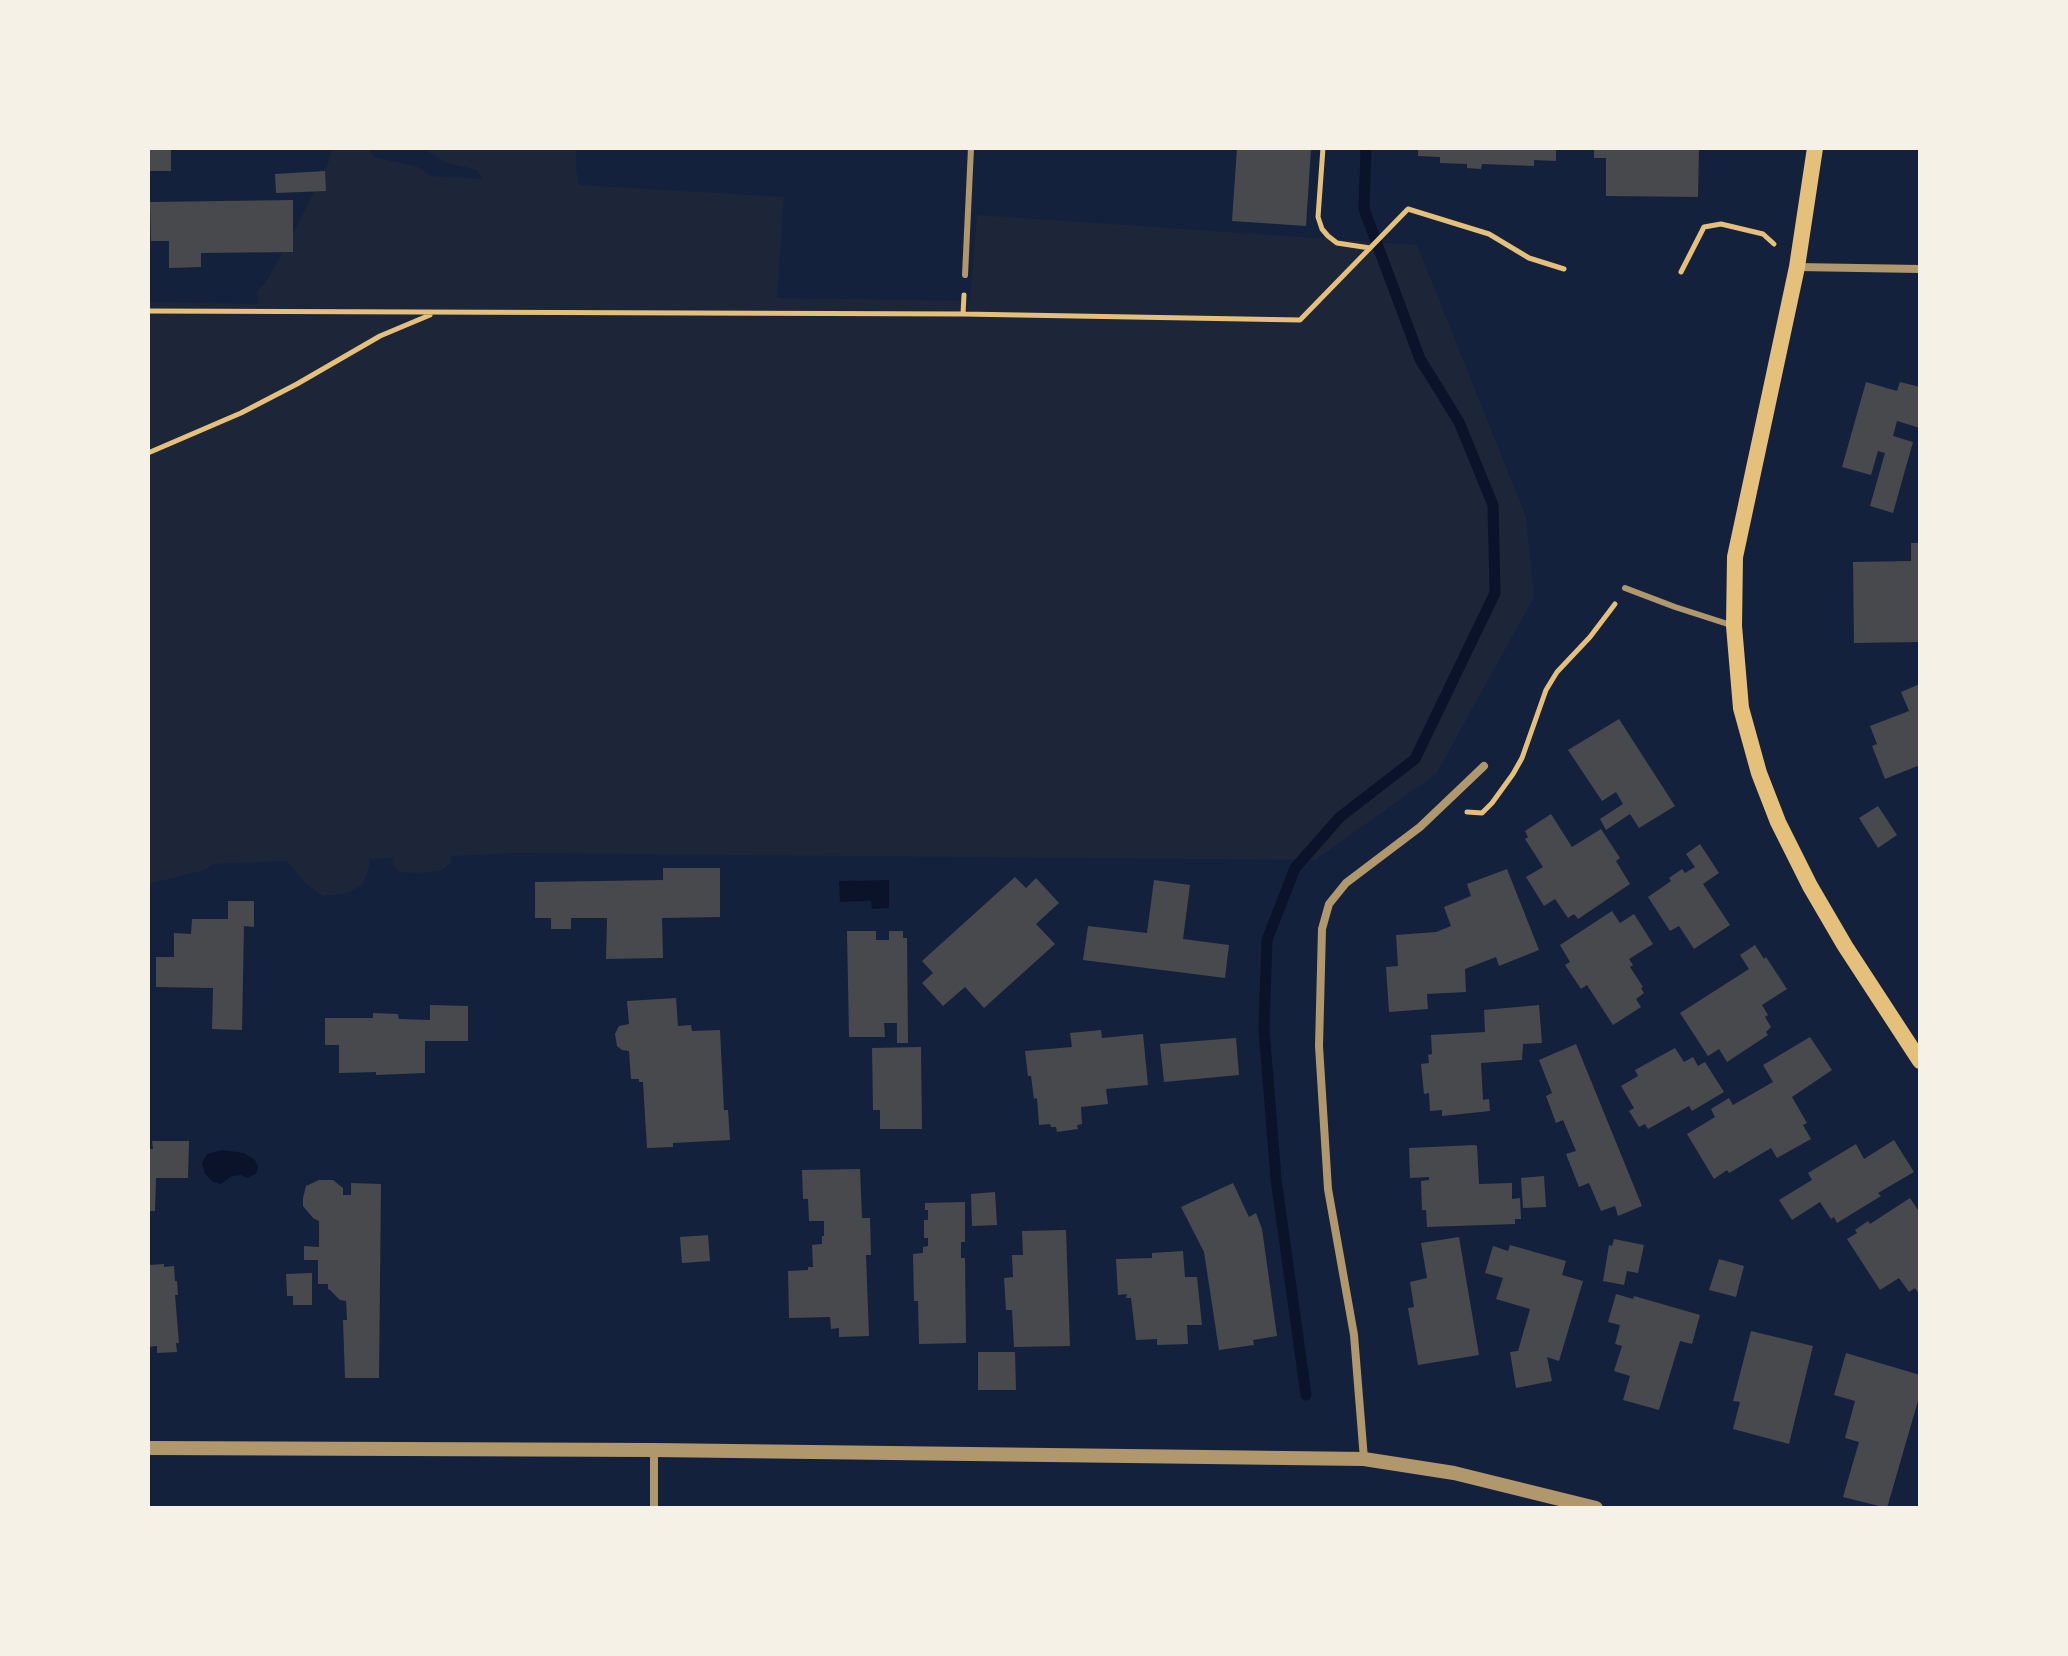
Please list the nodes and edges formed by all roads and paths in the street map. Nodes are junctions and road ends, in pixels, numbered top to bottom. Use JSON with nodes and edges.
{"nodes":[{"id":1,"x":971,"y":148,"type":"edge"},
{"id":2,"x":1323,"y":148,"type":"edge"},
{"id":3,"x":1815,"y":148,"type":"edge"},
{"id":4,"x":1371,"y":248,"type":"junction"},
{"id":5,"x":1797,"y":267,"type":"junction"},
{"id":6,"x":1564,"y":269,"type":"dead end"},
{"id":7,"x":1920,"y":269,"type":"edge"},
{"id":8,"x":1681,"y":272,"type":"dead end"},
{"id":9,"x":965,"y":275,"type":"dead end"},
{"id":10,"x":148,"y":311,"type":"edge"},
{"id":11,"x":434,"y":313,"type":"junction"},
{"id":12,"x":148,"y":453,"type":"edge"},
{"id":13,"x":1625,"y":588,"type":"dead end"},
{"id":14,"x":1608,"y":614,"type":"dead end"},
{"id":15,"x":1734,"y":626,"type":"junction"},
{"id":16,"x":1484,"y":766,"type":"dead end"},
{"id":17,"x":1474,"y":812,"type":"dead end"},
{"id":18,"x":1920,"y":1061,"type":"edge"},
{"id":19,"x":148,"y":1448,"type":"edge"},
{"id":20,"x":654,"y":1450,"type":"junction"},
{"id":21,"x":1364,"y":1459,"type":"junction"},
{"id":22,"x":654,"y":1508,"type":"edge"},
{"id":23,"x":1596,"y":1508,"type":"edge"}],
"edges":[{"from":1,"to":9,"type":"lane"},
{"from":2,"to":4,"type":"path"},
{"from":3,"to":5,"type":"main road"},
{"from":4,"to":6,"type":"path"},
{"from":4,"to":11,"type":"path"},
{"from":5,"to":7,"type":"street"},
{"from":5,"to":8,"type":"path"},
{"from":5,"to":15,"type":"main road"},
{"from":10,"to":11,"type":"path"},
{"from":11,"to":12,"type":"path"},
{"from":13,"to":15,"type":"lane"},
{"from":14,"to":17,"type":"path"},
{"from":15,"to":18,"type":"main road"},
{"from":16,"to":21,"type":"street"},
{"from":19,"to":20,"type":"street"},
{"from":20,"to":21,"type":"street"},
{"from":20,"to":22,"type":"street"},
{"from":21,"to":23,"type":"street"}]}
